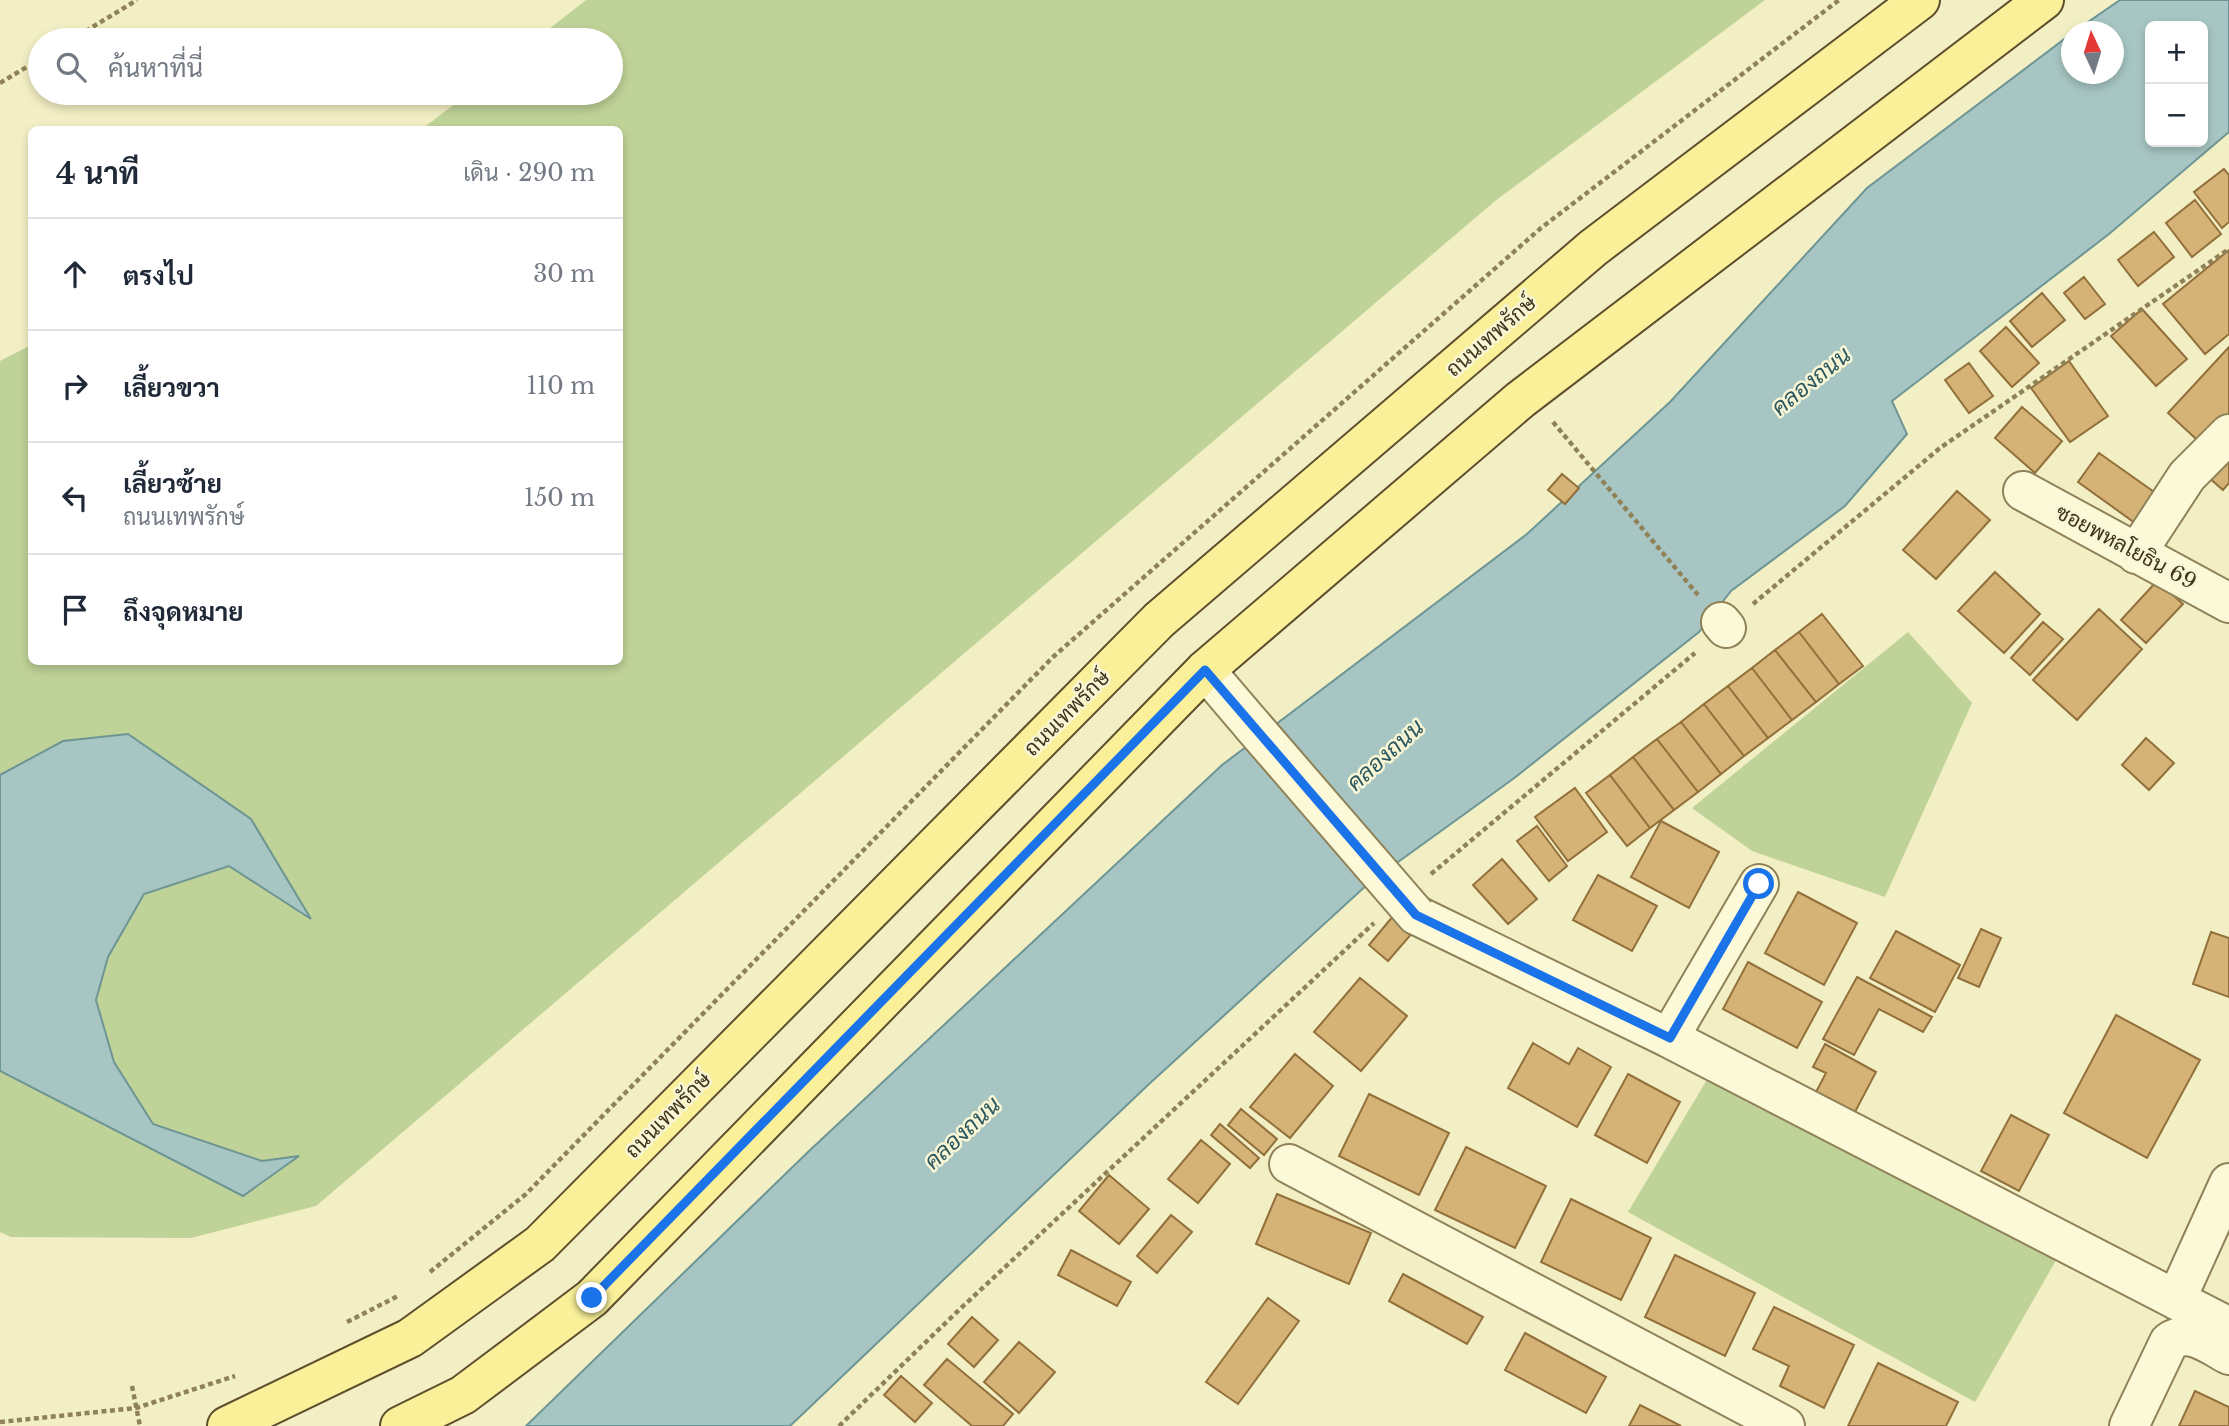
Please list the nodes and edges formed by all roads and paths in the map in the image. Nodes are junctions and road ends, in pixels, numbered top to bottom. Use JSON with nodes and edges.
{"nodes":[{"id":1,"x":136,"y":0,"type":"edge"},
{"id":2,"x":1839,"y":0,"type":"edge"},
{"id":3,"x":1920,"y":0,"type":"edge"},
{"id":4,"x":2044,"y":0,"type":"edge"},
{"id":5,"x":90,"y":28,"type":"edge"},
{"id":6,"x":28,"y":66,"type":"edge"},
{"id":7,"x":0,"y":83,"type":"edge"},
{"id":8,"x":2229,"y":249,"type":"edge"},
{"id":9,"x":1548,"y":416,"type":"dead end"},
{"id":10,"x":2229,"y":434,"type":"edge"},
{"id":11,"x":2022,"y":491,"type":"dead end"},
{"id":12,"x":2136,"y":554,"type":"junction"},
{"id":13,"x":2229,"y":603,"type":"edge"},
{"id":14,"x":1723,"y":625,"type":"junction"},
{"id":15,"x":1205,"y":670,"type":"junction"},
{"id":16,"x":1426,"y":878,"type":"dead end"},
{"id":17,"x":1759,"y":884,"type":"dead end"},
{"id":18,"x":1400,"y":915,"type":"junction"},
{"id":19,"x":1670,"y":1038,"type":"junction"},
{"id":20,"x":1289,"y":1164,"type":"dead end"},
{"id":21,"x":2229,"y":1183,"type":"edge"},
{"id":22,"x":429,"y":1273,"type":"dead end"},
{"id":23,"x":408,"y":1291,"type":"dead end"},
{"id":24,"x":2176,"y":1300,"type":"junction"},
{"id":25,"x":2229,"y":1327,"type":"edge"},
{"id":26,"x":336,"y":1328,"type":"dead end"},
{"id":27,"x":2229,"y":1355,"type":"edge"},
{"id":28,"x":239,"y":1375,"type":"dead end"},
{"id":29,"x":132,"y":1386,"type":"dead end"},
{"id":30,"x":136,"y":1408,"type":"junction"},
{"id":31,"x":0,"y":1422,"type":"edge"},
{"id":32,"x":140,"y":1426,"type":"edge"},
{"id":33,"x":227,"y":1426,"type":"edge"},
{"id":34,"x":400,"y":1426,"type":"edge"},
{"id":35,"x":839,"y":1426,"type":"edge"},
{"id":36,"x":1785,"y":1426,"type":"edge"},
{"id":37,"x":2129,"y":1426,"type":"edge"}],
"edges":[{"from":1,"to":5,"type":"path"},
{"from":2,"to":22,"type":"path"},
{"from":3,"to":33,"type":"main road","name":"ถนนเทพรักษ์"},
{"from":4,"to":15,"type":"main road"},
{"from":6,"to":7,"type":"path"},
{"from":8,"to":14,"type":"path"},
{"from":9,"to":14,"type":"path"},
{"from":10,"to":12,"type":"street"},
{"from":11,"to":12,"type":"street","name":"ซอยพหลโยธิน 69"},
{"from":12,"to":13,"type":"street","name":"ซอยพหลโยธิน 69"},
{"from":14,"to":16,"type":"path"},
{"from":15,"to":18,"type":"street","bridge":true},
{"from":15,"to":34,"type":"main road"},
{"from":17,"to":19,"type":"street"},
{"from":18,"to":19,"type":"street"},
{"from":18,"to":35,"type":"path"},
{"from":19,"to":24,"type":"street"},
{"from":20,"to":36,"type":"street"},
{"from":21,"to":24,"type":"street"},
{"from":23,"to":26,"type":"path"},
{"from":24,"to":25,"type":"street"},
{"from":27,"to":37,"type":"street"},
{"from":28,"to":30,"type":"path"},
{"from":29,"to":30,"type":"path"},
{"from":30,"to":31,"type":"path"},
{"from":30,"to":32,"type":"path"}]}
